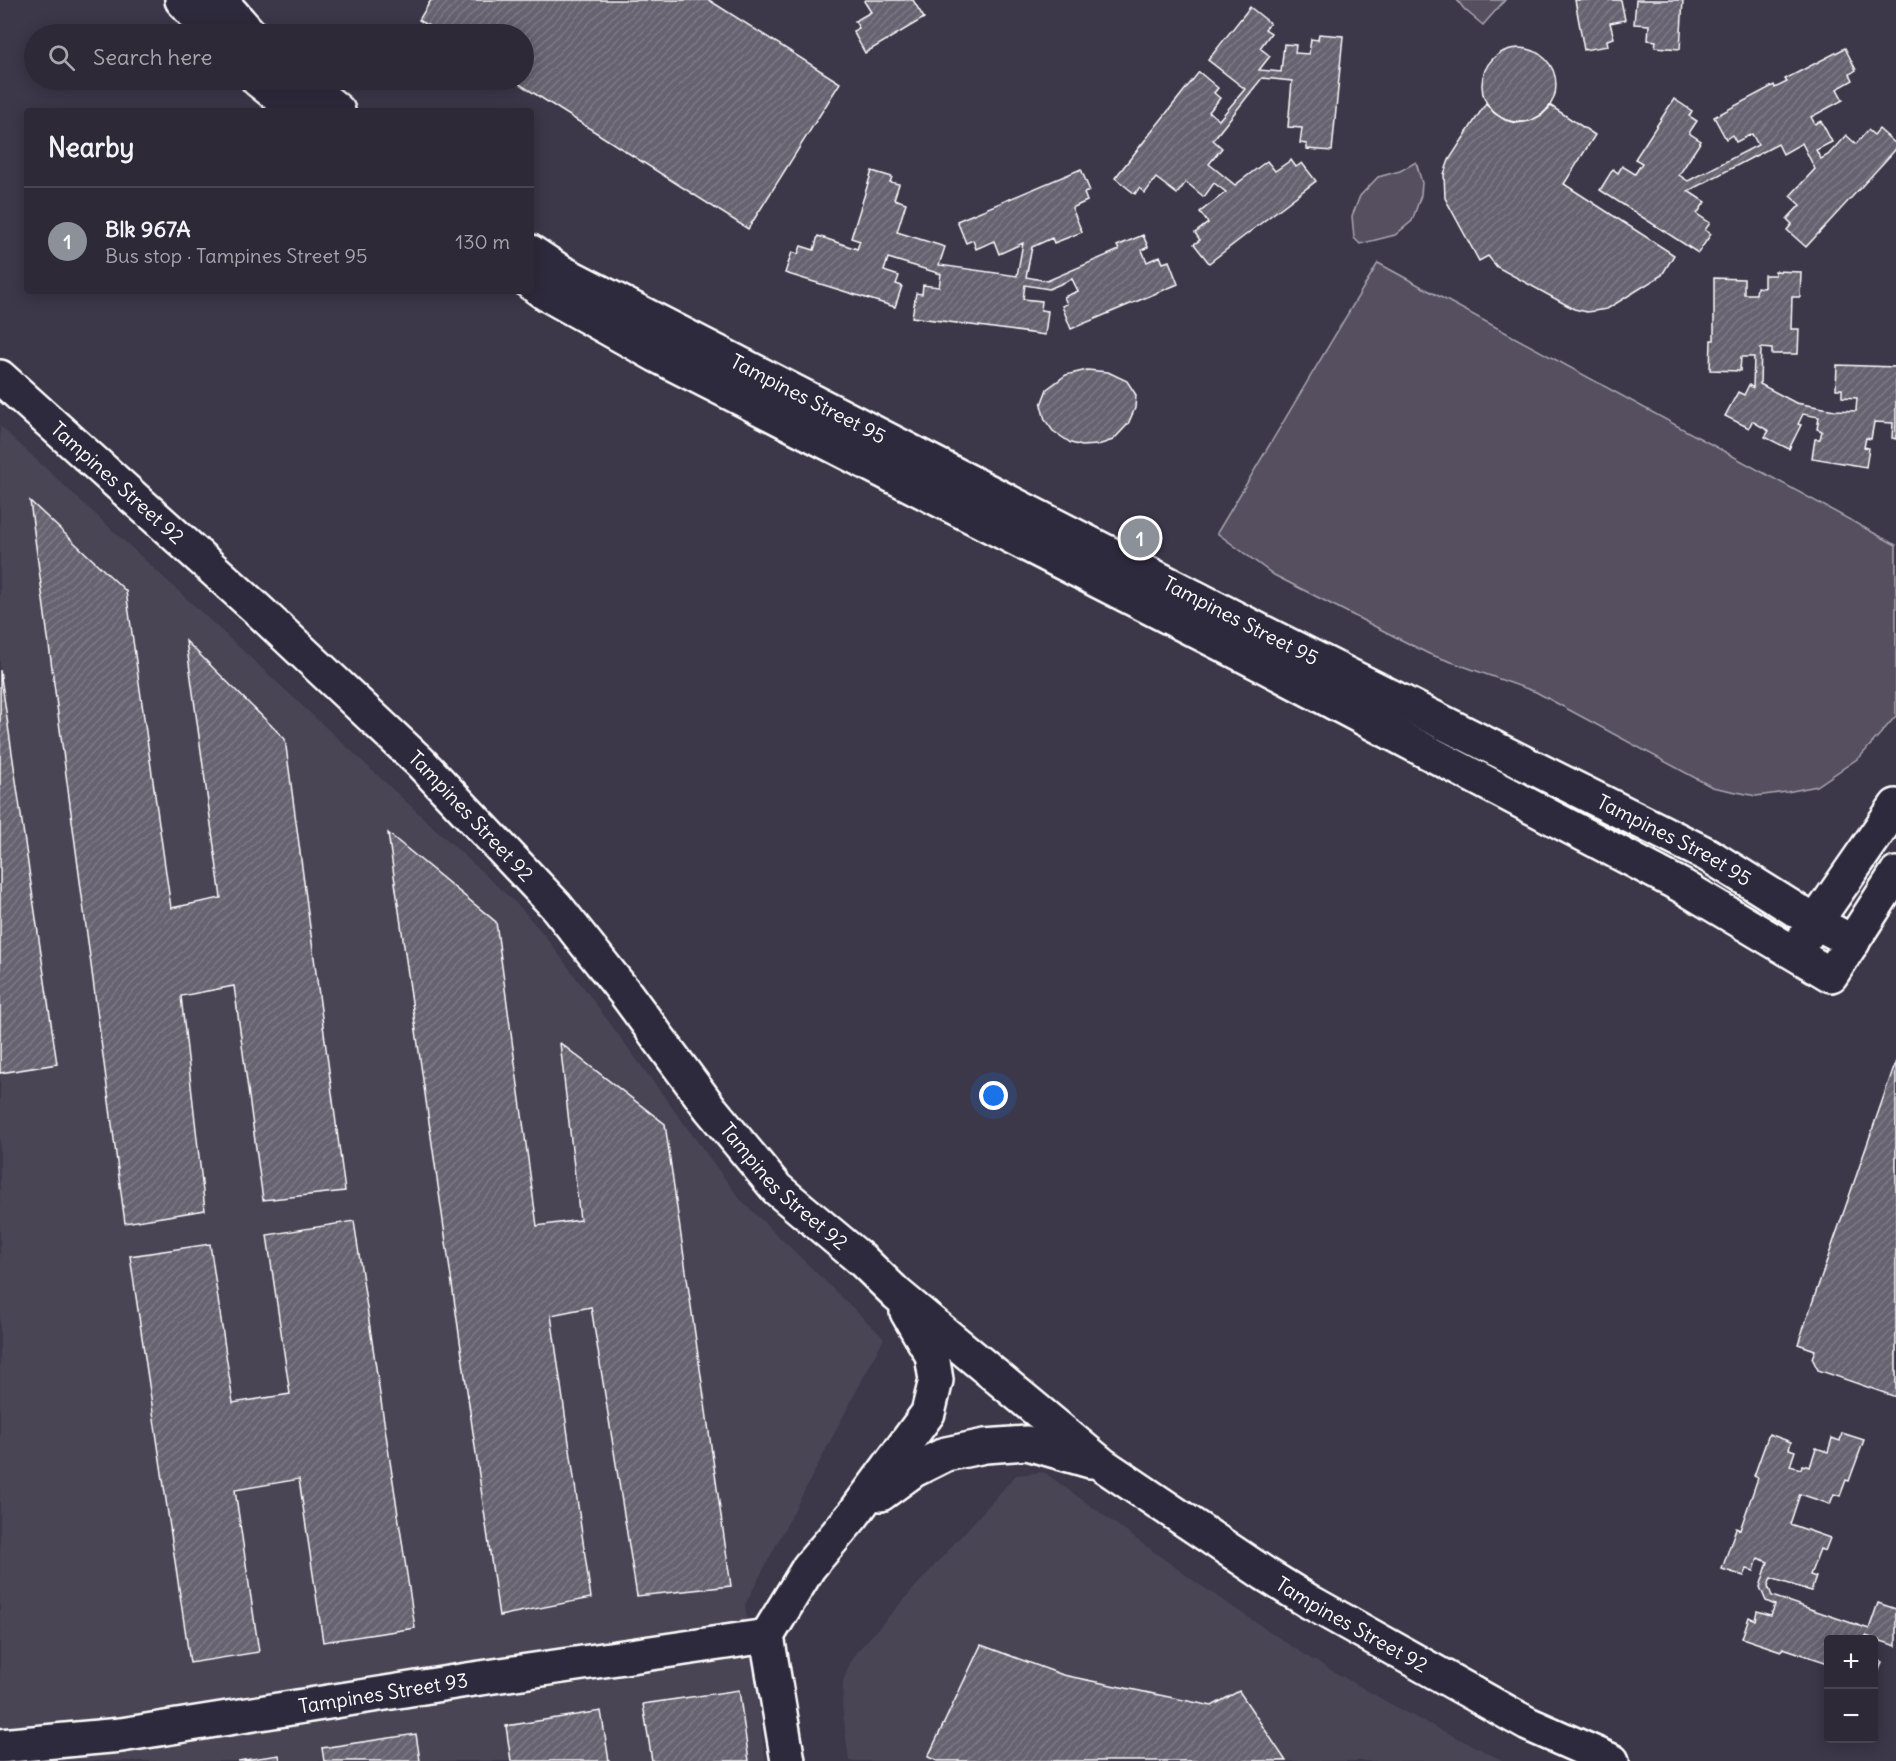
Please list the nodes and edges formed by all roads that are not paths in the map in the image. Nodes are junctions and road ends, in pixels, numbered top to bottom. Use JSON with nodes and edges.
{"nodes":[{"id":1,"x":182,"y":0,"type":"edge"},
{"id":2,"x":220,"y":0,"type":"edge"},
{"id":3,"x":203,"y":24,"type":"edge"},
{"id":4,"x":240,"y":24,"type":"edge"},
{"id":5,"x":271,"y":90,"type":"edge"},
{"id":6,"x":313,"y":90,"type":"edge"},
{"id":7,"x":293,"y":108,"type":"edge"},
{"id":8,"x":334,"y":108,"type":"edge"},
{"id":9,"x":534,"y":254,"type":"edge"},
{"id":10,"x":534,"y":285,"type":"edge"},
{"id":11,"x":0,"y":377,"type":"edge"},
{"id":12,"x":1896,"y":806,"type":"edge"},
{"id":13,"x":1896,"y":874,"type":"edge"},
{"id":14,"x":1815,"y":922,"type":"junction"},
{"id":15,"x":1853,"y":942,"type":"junction"},
{"id":16,"x":1793,"y":954,"type":"junction"},
{"id":17,"x":897,"y":1294,"type":"junction"},
{"id":18,"x":1103,"y":1465,"type":"junction"},
{"id":19,"x":853,"y":1515,"type":"junction"},
{"id":20,"x":767,"y":1636,"type":"junction"},
{"id":21,"x":0,"y":1746,"type":"edge"},
{"id":22,"x":788,"y":1761,"type":"edge"},
{"id":23,"x":1612,"y":1761,"type":"edge"}],
"edges":[{"from":1,"to":3,"type":"street"},
{"from":2,"to":4,"type":"street"},
{"from":5,"to":7,"type":"street"},
{"from":6,"to":8,"type":"street"},
{"from":9,"to":14,"type":"street","name":"Tampines Street 95"},
{"from":10,"to":16,"type":"street","name":"Tampines Street 95"},
{"from":11,"to":17,"type":"street","name":"Tampines Street 92"},
{"from":12,"to":14,"type":"street"},
{"from":13,"to":15,"type":"street"},
{"from":14,"to":15,"type":"street","name":"Tampines Street 95"},
{"from":14,"to":16,"type":"street"},
{"from":15,"to":16,"type":"street","name":"Tampines Street 95"},
{"from":17,"to":18,"type":"street","name":"Tampines Street 92"},
{"from":17,"to":19,"type":"street","name":"Tampines Street 92"},
{"from":18,"to":19,"type":"street","name":"Tampines Street 92"},
{"from":18,"to":23,"type":"street","name":"Tampines Street 92"},
{"from":19,"to":20,"type":"street","name":"Tampines Street 92"},
{"from":20,"to":21,"type":"street","name":"Tampines Street 93"},
{"from":20,"to":22,"type":"street"}]}
